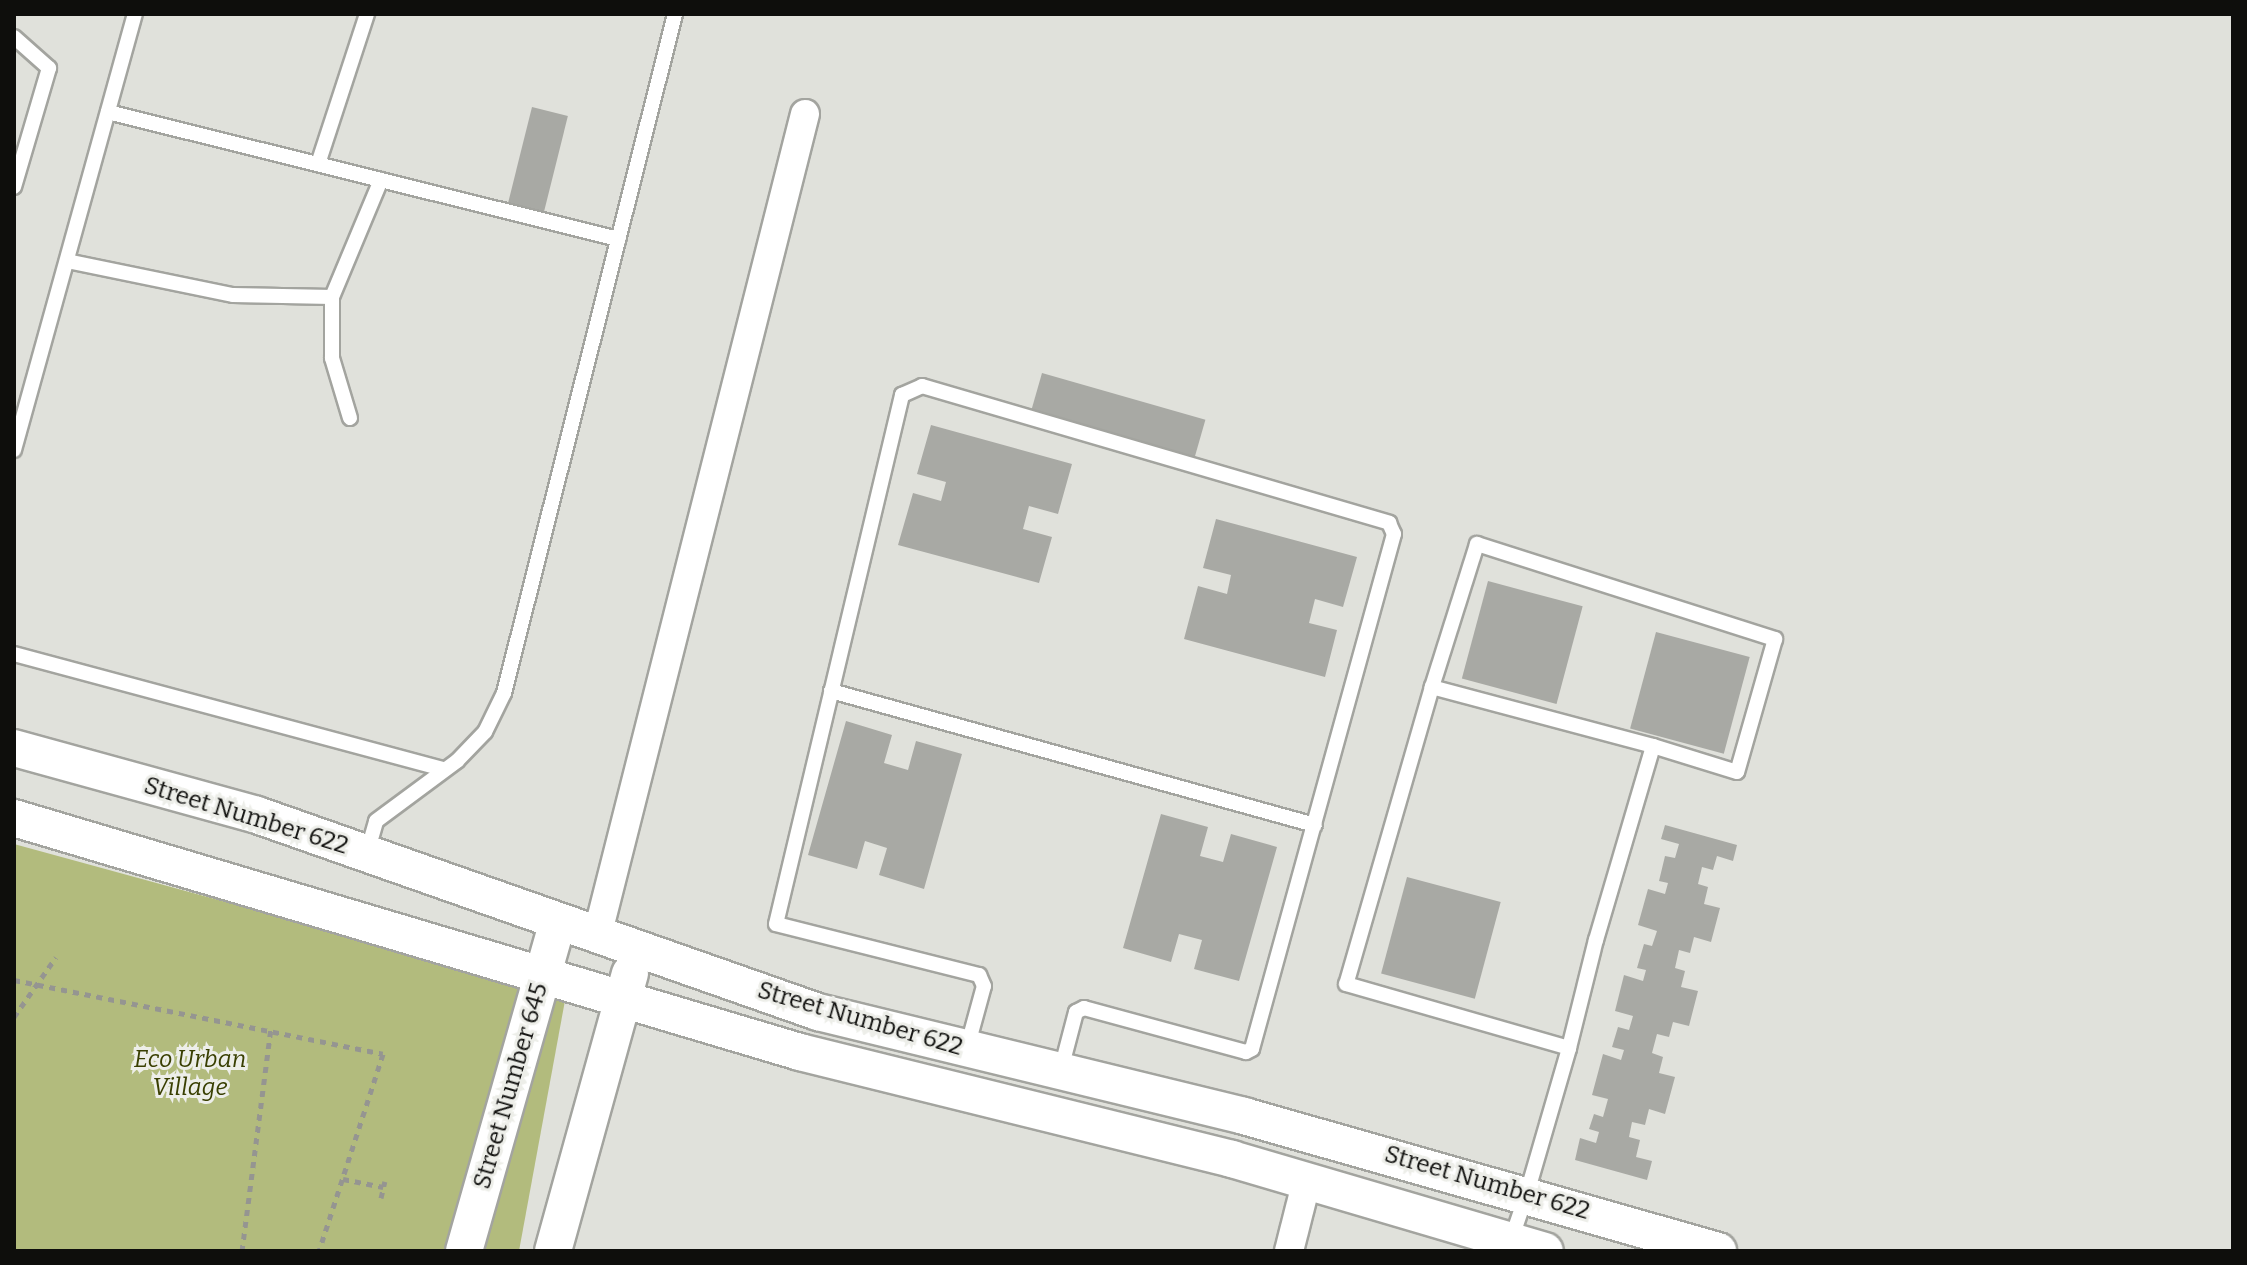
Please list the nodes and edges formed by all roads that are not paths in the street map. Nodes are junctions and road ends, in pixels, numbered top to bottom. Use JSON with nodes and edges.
{"nodes":[{"id":1,"x":135,"y":14,"type":"edge"},
{"id":2,"x":367,"y":14,"type":"edge"},
{"id":3,"x":675,"y":14,"type":"edge"},
{"id":4,"x":14,"y":37,"type":"edge"},
{"id":5,"x":108,"y":112,"type":"junction"},
{"id":6,"x":805,"y":114,"type":"dead end"},
{"id":7,"x":318,"y":164,"type":"junction"},
{"id":8,"x":381,"y":180,"type":"junction"},
{"id":9,"x":14,"y":187,"type":"edge"},
{"id":10,"x":618,"y":239,"type":"junction"},
{"id":11,"x":67,"y":261,"type":"junction"},
{"id":12,"x":332,"y":297,"type":"junction"},
{"id":13,"x":350,"y":418,"type":"dead end"},
{"id":14,"x":14,"y":450,"type":"edge"},
{"id":15,"x":14,"y":654,"type":"edge"},
{"id":16,"x":1432,"y":687,"type":"junction"},
{"id":17,"x":831,"y":691,"type":"junction"},
{"id":18,"x":1653,"y":746,"type":"junction"},
{"id":19,"x":14,"y":748,"type":"edge"},
{"id":20,"x":444,"y":769,"type":"junction"},
{"id":21,"x":14,"y":818,"type":"edge"},
{"id":22,"x":1315,"y":825,"type":"junction"},
{"id":23,"x":367,"y":853,"type":"junction"},
{"id":24,"x":558,"y":922,"type":"junction"},
{"id":25,"x":597,"y":936,"type":"junction"},
{"id":26,"x":637,"y":950,"type":"junction"},
{"id":27,"x":543,"y":973,"type":"junction"},
{"id":28,"x":624,"y":996,"type":"junction"},
{"id":29,"x":966,"y":1048,"type":"junction"},
{"id":30,"x":1569,"y":1048,"type":"junction"},
{"id":31,"x":1061,"y":1072,"type":"junction"},
{"id":32,"x":1307,"y":1180,"type":"junction"},
{"id":33,"x":1527,"y":1193,"type":"junction"},
{"id":34,"x":1510,"y":1241,"type":"junction"},
{"id":35,"x":464,"y":1251,"type":"edge"},
{"id":36,"x":553,"y":1251,"type":"edge"},
{"id":37,"x":1289,"y":1251,"type":"edge"},
{"id":38,"x":1545,"y":1251,"type":"edge"},
{"id":39,"x":1718,"y":1251,"type":"edge"}],
"edges":[{"from":1,"to":5,"type":"lane"},
{"from":2,"to":7,"type":"lane"},
{"from":3,"to":10,"type":"lane"},
{"from":4,"to":9,"type":"lane"},
{"from":5,"to":7,"type":"lane"},
{"from":5,"to":11,"type":"lane"},
{"from":6,"to":25,"type":"street"},
{"from":7,"to":8,"type":"lane"},
{"from":8,"to":10,"type":"lane"},
{"from":8,"to":12,"type":"lane"},
{"from":10,"to":20,"type":"lane"},
{"from":11,"to":12,"type":"lane"},
{"from":11,"to":14,"type":"lane"},
{"from":12,"to":13,"type":"lane"},
{"from":15,"to":20,"type":"lane"},
{"from":16,"to":18,"type":"lane"},
{"from":16,"to":18,"type":"lane"},
{"from":16,"to":30,"type":"lane"},
{"from":17,"to":22,"type":"lane"},
{"from":17,"to":22,"type":"lane"},
{"from":17,"to":29,"type":"lane"},
{"from":18,"to":30,"type":"lane"},
{"from":19,"to":23,"type":"street","name":"Street Number 622"},
{"from":20,"to":23,"type":"lane"},
{"from":21,"to":27,"type":"street","name":"Street Number 622"},
{"from":22,"to":31,"type":"lane"},
{"from":23,"to":24,"type":"street","name":"Street Number 622"},
{"from":24,"to":25,"type":"street","name":"Street Number 622"},
{"from":24,"to":27,"type":"street","name":"Street Number 645"},
{"from":25,"to":26,"type":"street","name":"Street Number 622"},
{"from":26,"to":28,"type":"street"},
{"from":26,"to":29,"type":"street","name":"Street Number 622"},
{"from":27,"to":28,"type":"street","name":"Street Number 622"},
{"from":27,"to":35,"type":"street","name":"Street Number 645"},
{"from":28,"to":32,"type":"street","name":"Street Number 622"},
{"from":28,"to":36,"type":"street"},
{"from":29,"to":31,"type":"street","name":"Street Number 622"},
{"from":30,"to":33,"type":"lane"},
{"from":31,"to":33,"type":"street","name":"Street Number 622"},
{"from":32,"to":34,"type":"street","name":"Street Number 622"},
{"from":32,"to":37,"type":"street"},
{"from":33,"to":34,"type":"lane"},
{"from":33,"to":39,"type":"street","name":"Street Number 622"},
{"from":34,"to":38,"type":"street","name":"Street Number 622"}]}
